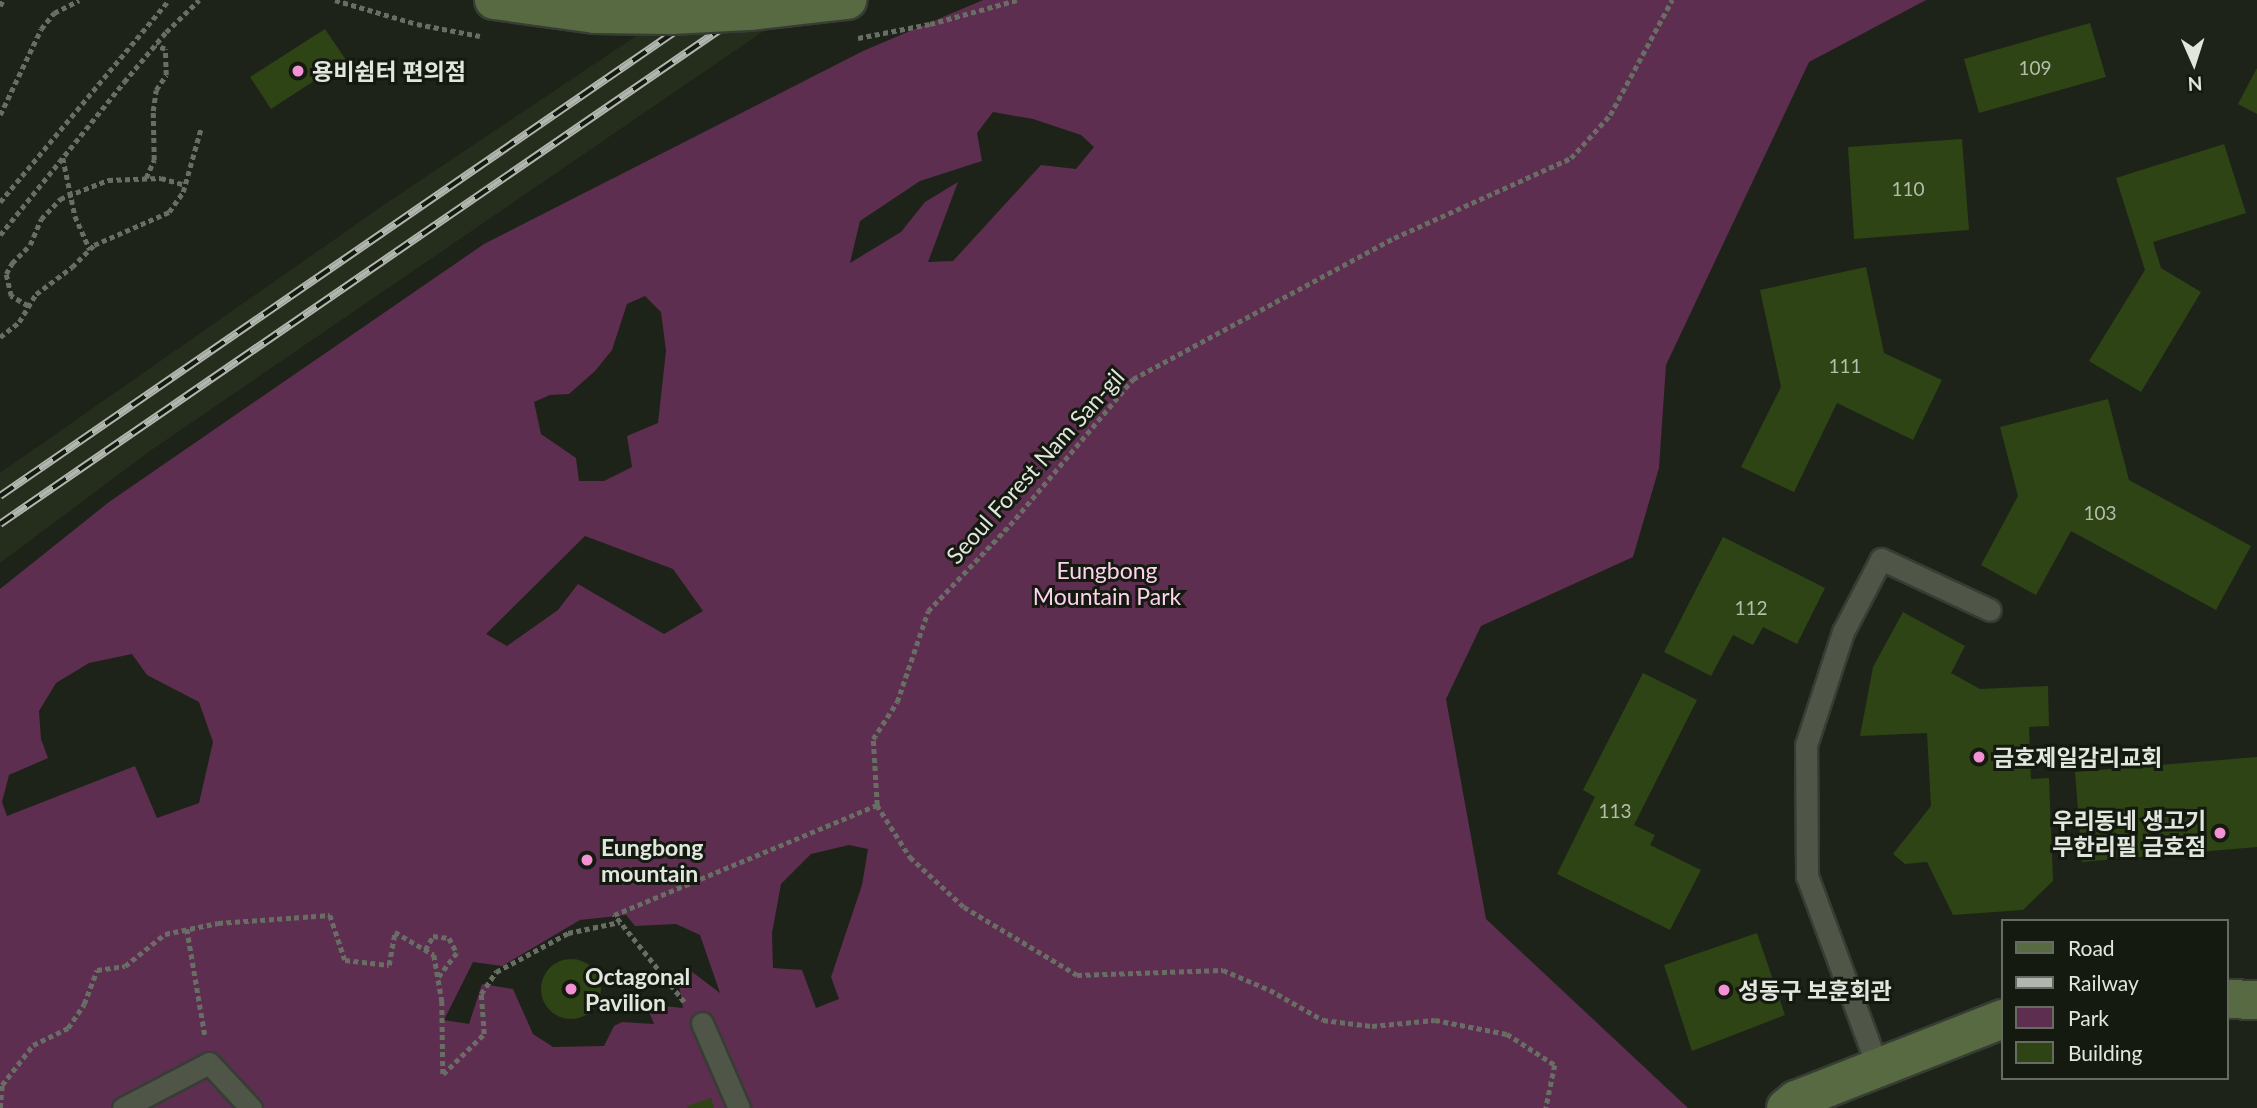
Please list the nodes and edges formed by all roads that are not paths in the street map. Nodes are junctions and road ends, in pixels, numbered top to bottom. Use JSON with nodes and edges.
{"nodes":[{"id":1,"x":494,"y":0,"type":"edge"},
{"id":2,"x":847,"y":0,"type":"edge"},
{"id":3,"x":1990,"y":610,"type":"dead end"},
{"id":4,"x":2229,"y":999,"type":"edge"},
{"id":5,"x":2257,"y":1000,"type":"edge"},
{"id":6,"x":2002,"y":1018,"type":"edge"},
{"id":7,"x":702,"y":1023,"type":"road end"},
{"id":8,"x":1878,"y":1068,"type":"junction"},
{"id":9,"x":123,"y":1108,"type":"edge"},
{"id":10,"x":251,"y":1108,"type":"edge"},
{"id":11,"x":738,"y":1108,"type":"edge"},
{"id":12,"x":1786,"y":1108,"type":"edge"}],
"edges":[{"from":1,"to":2,"type":"main road","bridge":true},
{"from":3,"to":8,"type":"lane"},
{"from":4,"to":5,"type":"main road"},
{"from":6,"to":8,"type":"main road"},
{"from":7,"to":11,"type":"lane"},
{"from":8,"to":12,"type":"main road"},
{"from":9,"to":10,"type":"lane"}]}
